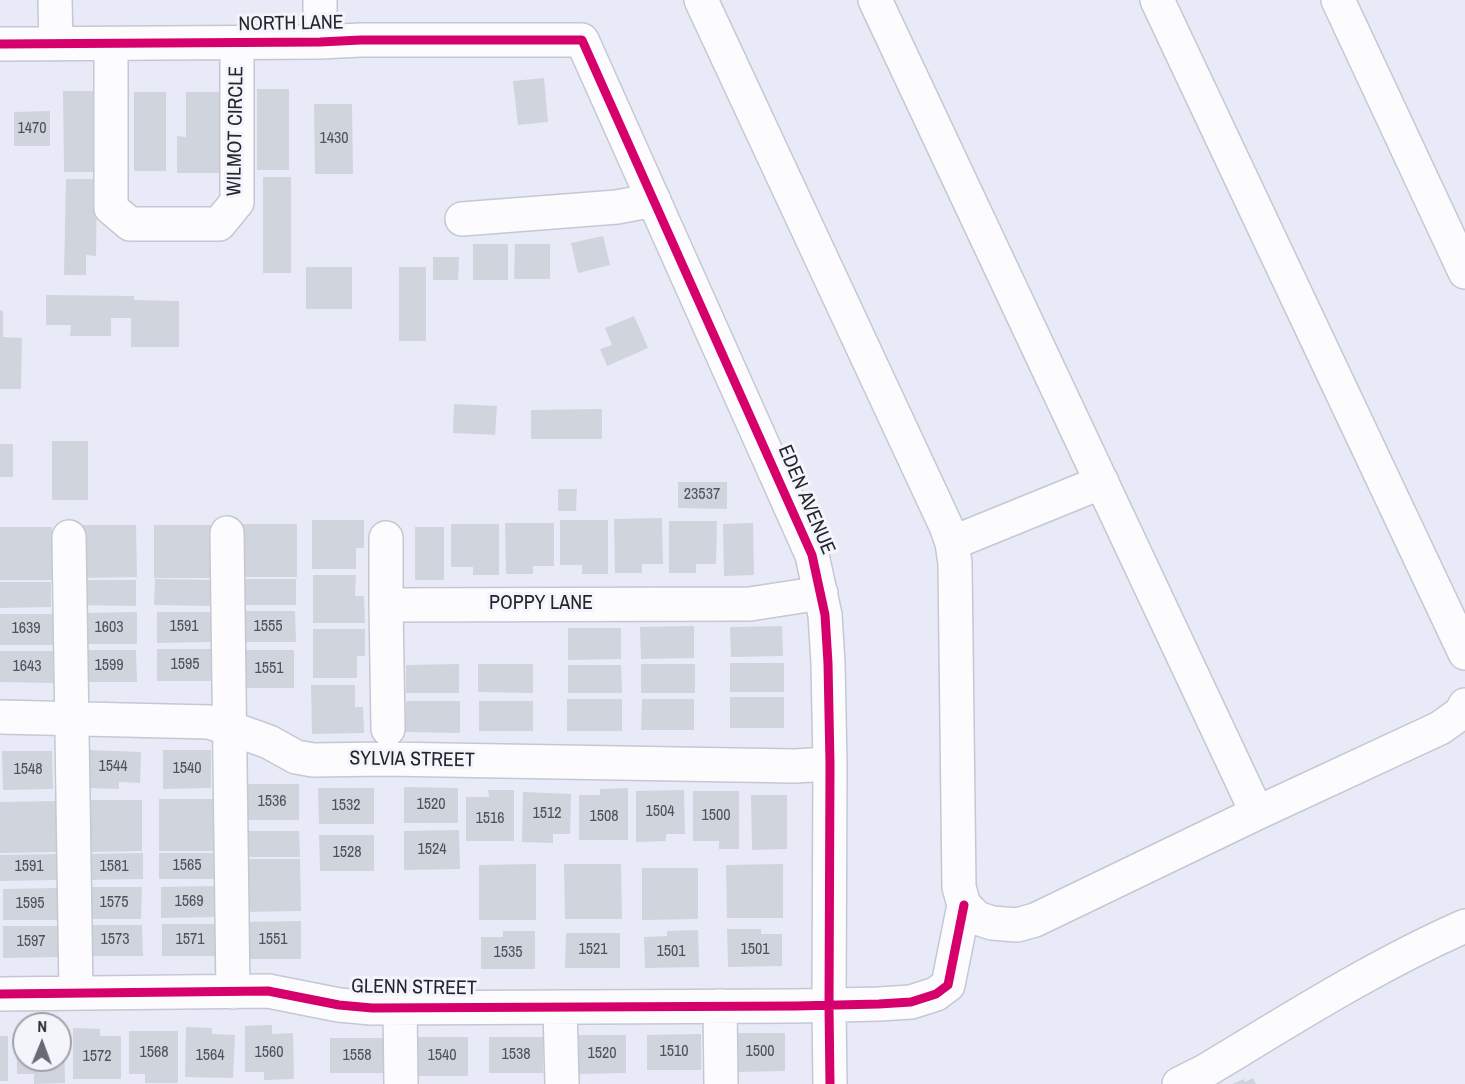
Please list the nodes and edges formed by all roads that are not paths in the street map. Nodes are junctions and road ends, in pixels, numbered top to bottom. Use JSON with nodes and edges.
{"nodes":[{"id":1,"x":55,"y":0,"type":"edge"},
{"id":2,"x":320,"y":0,"type":"edge"},
{"id":3,"x":702,"y":0,"type":"edge"},
{"id":4,"x":875,"y":0,"type":"edge"},
{"id":5,"x":1157,"y":0,"type":"edge"},
{"id":6,"x":1338,"y":0,"type":"edge"},
{"id":7,"x":582,"y":40,"type":"joint"},
{"id":8,"x":237,"y":42,"type":"junction"},
{"id":9,"x":320,"y":42,"type":"junction"},
{"id":10,"x":0,"y":44,"type":"edge"},
{"id":11,"x":56,"y":44,"type":"junction"},
{"id":12,"x":111,"y":44,"type":"junction"},
{"id":13,"x":654,"y":201,"type":"junction"},
{"id":14,"x":462,"y":219,"type":"dead end"},
{"id":15,"x":1465,"y":272,"type":"edge"},
{"id":16,"x":1102,"y":482,"type":"junction"},
{"id":17,"x":227,"y":533,"type":"dead end"},
{"id":18,"x":69,"y":537,"type":"dead end"},
{"id":19,"x":386,"y":538,"type":"dead end"},
{"id":20,"x":952,"y":543,"type":"junction"},
{"id":21,"x":821,"y":593,"type":"junction"},
{"id":22,"x":386,"y":605,"type":"junction"},
{"id":23,"x":1465,"y":653,"type":"edge"},
{"id":24,"x":1464,"y":712,"type":"edge"},
{"id":25,"x":0,"y":717,"type":"edge"},
{"id":26,"x":72,"y":718,"type":"junction"},
{"id":27,"x":230,"y":728,"type":"junction"},
{"id":28,"x":388,"y":729,"type":"dead end"},
{"id":29,"x":831,"y":764,"type":"junction"},
{"id":30,"x":1257,"y":813,"type":"junction"},
{"id":31,"x":964,"y":905,"type":"junction"},
{"id":32,"x":1465,"y":926,"type":"edge"},
{"id":33,"x":233,"y":992,"type":"junction"},
{"id":34,"x":76,"y":993,"type":"junction"},
{"id":35,"x":0,"y":994,"type":"edge"},
{"id":36,"x":720,"y":1006,"type":"junction"},
{"id":37,"x":829,"y":1006,"type":"junction"},
{"id":38,"x":400,"y":1007,"type":"junction"},
{"id":39,"x":560,"y":1007,"type":"junction"},
{"id":40,"x":401,"y":1084,"type":"edge"},
{"id":41,"x":562,"y":1084,"type":"edge"},
{"id":42,"x":721,"y":1084,"type":"edge"},
{"id":43,"x":830,"y":1084,"type":"edge"},
{"id":44,"x":1179,"y":1084,"type":"edge"}],
"edges":[{"from":1,"to":11,"type":"street"},
{"from":2,"to":9,"type":"street"},
{"from":3,"to":20,"type":"street"},
{"from":4,"to":16,"type":"street"},
{"from":5,"to":23,"type":"street"},
{"from":6,"to":15,"type":"street"},
{"from":7,"to":9,"type":"street","name":"NORTH LANE"},
{"from":7,"to":13,"type":"street","name":"EDEN AVENUE"},
{"from":8,"to":9,"type":"street","name":"NORTH LANE"},
{"from":8,"to":12,"type":"street","name":"NORTH LANE"},
{"from":8,"to":12,"type":"street","name":"WILMOT CIRCLE"},
{"from":10,"to":11,"type":"street","name":"NORTH LANE"},
{"from":11,"to":12,"type":"street","name":"NORTH LANE"},
{"from":13,"to":14,"type":"street"},
{"from":13,"to":21,"type":"street","name":"EDEN AVENUE"},
{"from":16,"to":20,"type":"street"},
{"from":16,"to":30,"type":"street"},
{"from":17,"to":27,"type":"street"},
{"from":18,"to":26,"type":"street"},
{"from":19,"to":22,"type":"street"},
{"from":20,"to":31,"type":"street"},
{"from":21,"to":22,"type":"street","name":"POPPY LANE"},
{"from":21,"to":29,"type":"street","name":"EDEN AVENUE"},
{"from":22,"to":28,"type":"street"},
{"from":24,"to":30,"type":"street"},
{"from":25,"to":26,"type":"street","name":"SYLVIA STREET"},
{"from":26,"to":27,"type":"street","name":"SYLVIA STREET"},
{"from":26,"to":34,"type":"street"},
{"from":27,"to":29,"type":"street","name":"SYLVIA STREET"},
{"from":27,"to":33,"type":"street"},
{"from":29,"to":37,"type":"street","name":"EDEN AVENUE"},
{"from":30,"to":31,"type":"street"},
{"from":31,"to":37,"type":"street","name":"GLENN STREET"},
{"from":32,"to":44,"type":"street"},
{"from":33,"to":34,"type":"street","name":"GLENN STREET"},
{"from":33,"to":38,"type":"street","name":"GLENN STREET"},
{"from":34,"to":35,"type":"street","name":"GLENN STREET"},
{"from":36,"to":37,"type":"street","name":"GLENN STREET"},
{"from":36,"to":39,"type":"street","name":"GLENN STREET"},
{"from":36,"to":42,"type":"street"},
{"from":37,"to":43,"type":"street","name":"EDEN AVENUE"},
{"from":38,"to":39,"type":"street","name":"GLENN STREET"},
{"from":38,"to":40,"type":"street"},
{"from":39,"to":41,"type":"street"}]}
